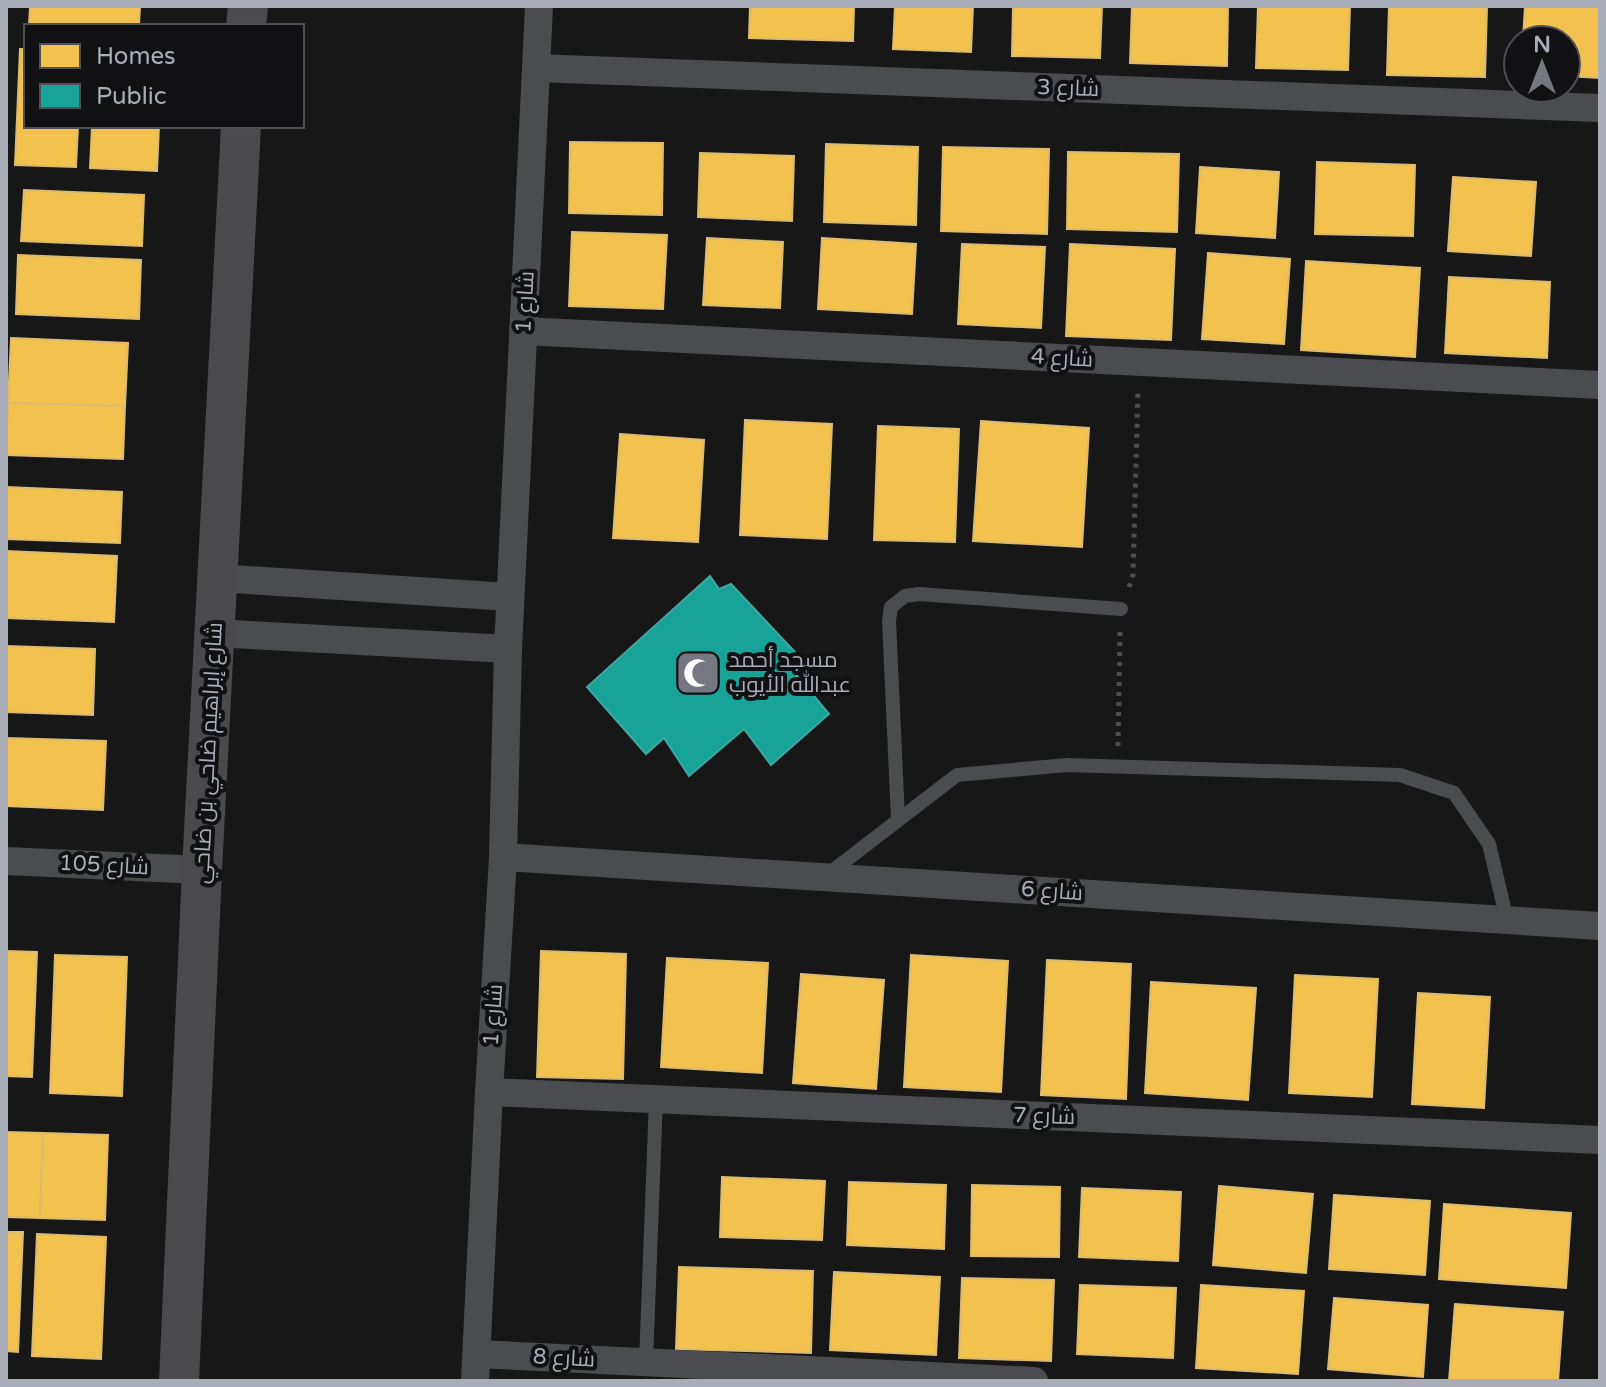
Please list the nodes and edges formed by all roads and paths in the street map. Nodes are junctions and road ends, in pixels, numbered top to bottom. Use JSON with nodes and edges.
{"nodes":[{"id":1,"x":539,"y":6,"type":"edge"},
{"id":2,"x":536,"y":68,"type":"junction"},
{"id":3,"x":1600,"y":108,"type":"edge"},
{"id":4,"x":241,"y":128,"type":"edge"},
{"id":5,"x":523,"y":331,"type":"junction"},
{"id":6,"x":1139,"y":362,"type":"junction"},
{"id":7,"x":1600,"y":385,"type":"edge"},
{"id":8,"x":217,"y":578,"type":"junction"},
{"id":9,"x":510,"y":597,"type":"junction"},
{"id":10,"x":1121,"y":609,"type":"junction"},
{"id":11,"x":214,"y":633,"type":"junction"},
{"id":12,"x":508,"y":649,"type":"junction"},
{"id":13,"x":1117,"y":767,"type":"junction"},
{"id":14,"x":898,"y":819,"type":"junction"},
{"id":15,"x":503,"y":857,"type":"junction"},
{"id":16,"x":6,"y":861,"type":"edge"},
{"id":17,"x":202,"y":870,"type":"junction"},
{"id":18,"x":824,"y":877,"type":"junction"},
{"id":19,"x":1507,"y":920,"type":"junction"},
{"id":20,"x":1600,"y":926,"type":"edge"},
{"id":21,"x":489,"y":1092,"type":"junction"},
{"id":22,"x":656,"y":1099,"type":"junction"},
{"id":23,"x":1600,"y":1140,"type":"edge"},
{"id":24,"x":646,"y":1362,"type":"junction"},
{"id":25,"x":476,"y":1368,"type":"edge"},
{"id":26,"x":179,"y":1381,"type":"edge"},
{"id":27,"x":1034,"y":1381,"type":"edge"}],
"edges":[{"from":1,"to":2,"type":"street","name":"شارع 1"},
{"from":2,"to":3,"type":"street","name":"شارع 3"},
{"from":2,"to":5,"type":"street","name":"شارع 1"},
{"from":4,"to":8,"type":"street","name":"شارع إبراهيم ضاحي بن ضاحي"},
{"from":5,"to":6,"type":"street","name":"شارع 4"},
{"from":5,"to":9,"type":"street","name":"شارع 1"},
{"from":6,"to":7,"type":"street","name":"شارع 4"},
{"from":6,"to":10,"type":"path"},
{"from":8,"to":9,"type":"street"},
{"from":8,"to":11,"type":"street","name":"شارع إبراهيم ضاحي بن ضاحي"},
{"from":9,"to":12,"type":"street","name":"شارع 1"},
{"from":10,"to":13,"type":"path"},
{"from":10,"to":14,"type":"lane"},
{"from":11,"to":12,"type":"street"},
{"from":11,"to":17,"type":"street","name":"شارع إبراهيم ضاحي بن ضاحي"},
{"from":12,"to":15,"type":"street","name":"شارع 1"},
{"from":13,"to":14,"type":"lane"},
{"from":13,"to":19,"type":"lane"},
{"from":14,"to":18,"type":"lane"},
{"from":15,"to":18,"type":"street","name":"شارع 6"},
{"from":15,"to":21,"type":"street","name":"شارع 1"},
{"from":16,"to":17,"type":"street","name":"شارع 105"},
{"from":17,"to":26,"type":"street","name":"شارع إبراهيم ضاحي بن ضاحي"},
{"from":18,"to":19,"type":"street","name":"شارع 6"},
{"from":19,"to":20,"type":"street","name":"شارع 6"},
{"from":21,"to":22,"type":"street","name":"شارع 7"},
{"from":21,"to":25,"type":"street","name":"شارع 1"},
{"from":22,"to":23,"type":"street","name":"شارع 7"},
{"from":22,"to":24,"type":"lane"},
{"from":24,"to":25,"type":"street","name":"شارع 8"},
{"from":24,"to":27,"type":"street","name":"شارع 8"}]}
